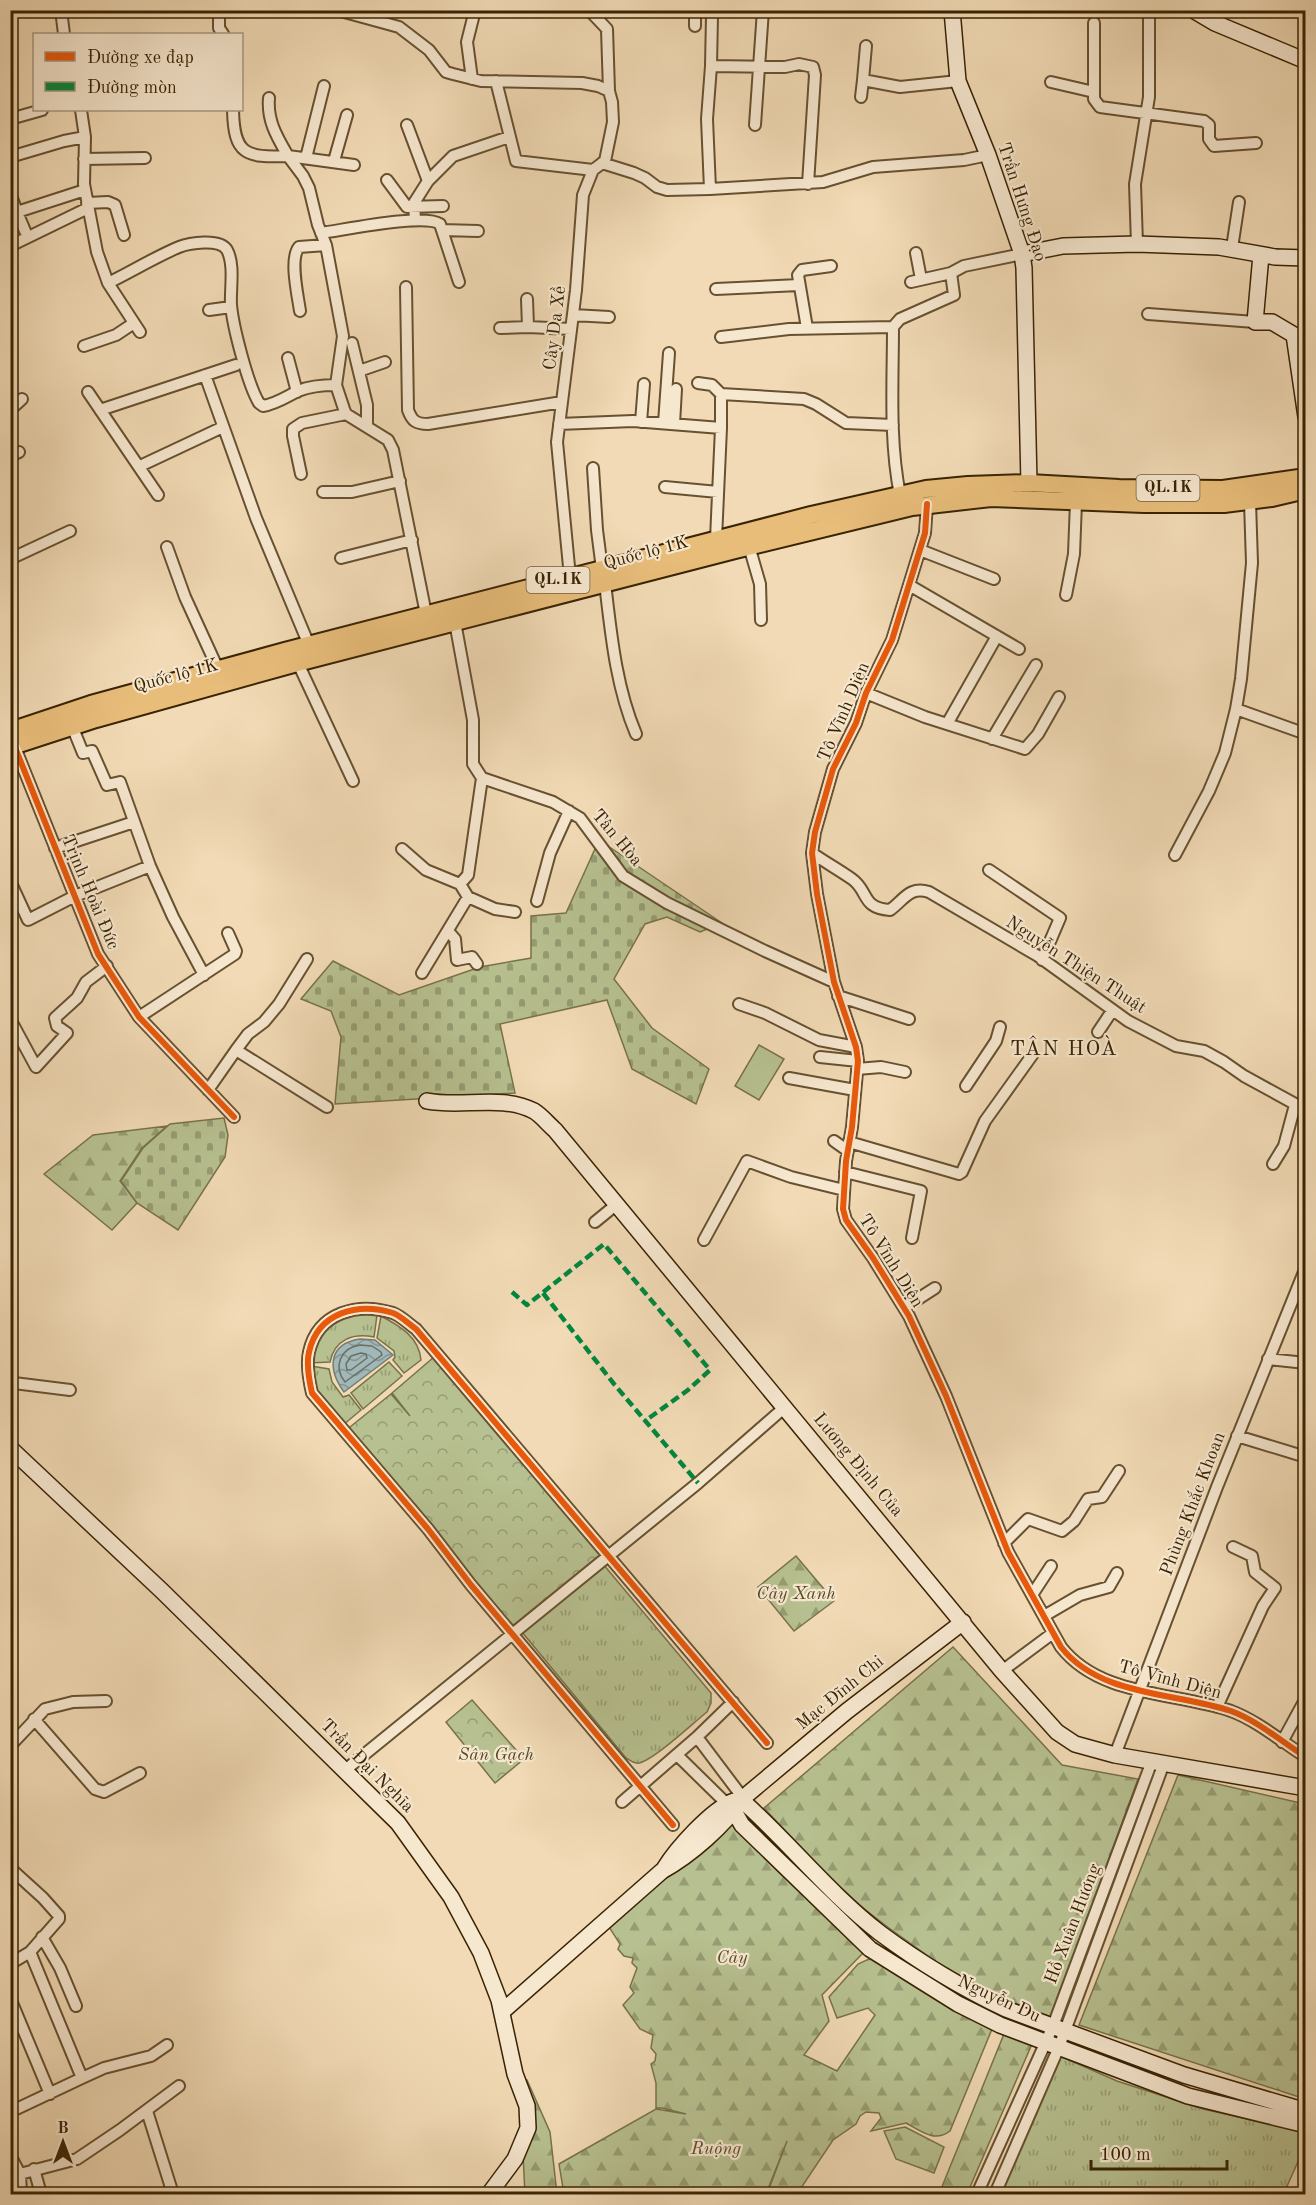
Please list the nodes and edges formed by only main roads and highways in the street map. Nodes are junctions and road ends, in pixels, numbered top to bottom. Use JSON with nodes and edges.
{"nodes":[{"id":1,"x":1305,"y":477,"type":"edge"},
{"id":2,"x":1305,"y":490,"type":"edge"},
{"id":3,"x":1029,"y":491,"type":"junction"},
{"id":4,"x":1249,"y":494,"type":"junction"},
{"id":5,"x":927,"y":497,"type":"junction"},
{"id":6,"x":604,"y":576,"type":"junction"},
{"id":7,"x":295,"y":656,"type":"junction"},
{"id":8,"x":12,"y":741,"type":"edge"}],
"edges":[{"from":1,"to":4,"type":"main road","name":"Quốc lộ 1K","number":"QL.1K"},
{"from":2,"to":4,"type":"main road","name":"Quốc lộ 1K","number":"QL.1K"},
{"from":3,"to":4,"type":"main road","name":"Quốc lộ 1K","number":"QL.1K"},
{"from":3,"to":4,"type":"main road","name":"Quốc lộ 1K","number":"QL.1K"},
{"from":3,"to":5,"type":"main road","name":"Quốc lộ 1K","number":"QL.1K"},
{"from":5,"to":6,"type":"main road","name":"Quốc lộ 1K","number":"QL.1K"},
{"from":5,"to":6,"type":"main road","name":"Quốc lộ 1K","number":"QL.1K"},
{"from":6,"to":7,"type":"main road","name":"Quốc lộ 1K","number":"QL.1K"},
{"from":6,"to":7,"type":"main road","name":"Quốc lộ 1K","number":"QL.1K"},
{"from":7,"to":8,"type":"main road","name":"Quốc lộ 1K","number":"QL.1K"},
{"from":7,"to":8,"type":"main road","name":"Quốc lộ 1K","number":"QL.1K"}]}
